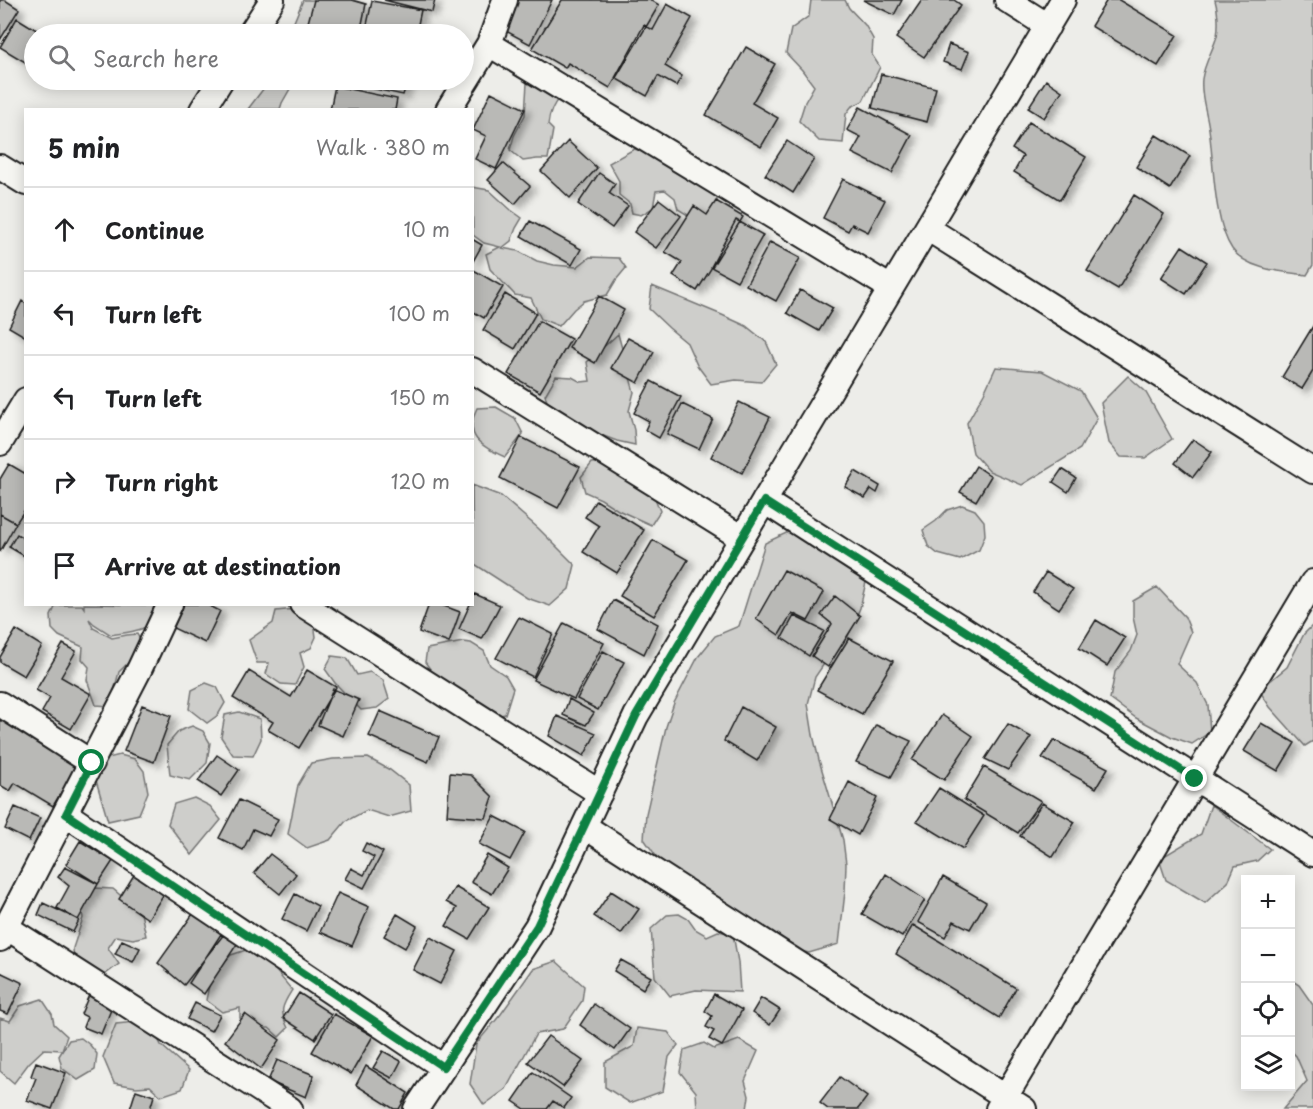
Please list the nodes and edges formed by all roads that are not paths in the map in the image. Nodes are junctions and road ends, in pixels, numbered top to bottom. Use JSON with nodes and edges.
{"nodes":[{"id":1,"x":272,"y":0,"type":"edge"},
{"id":2,"x":505,"y":0,"type":"edge"},
{"id":3,"x":1007,"y":0,"type":"edge"},
{"id":4,"x":1063,"y":0,"type":"edge"},
{"id":5,"x":256,"y":24,"type":"edge"},
{"id":6,"x":1048,"y":26,"type":"junction"},
{"id":7,"x":489,"y":44,"type":"junction"},
{"id":8,"x":474,"y":68,"type":"edge"},
{"id":9,"x":215,"y":90,"type":"edge"},
{"id":10,"x":460,"y":90,"type":"edge"},
{"id":11,"x":203,"y":108,"type":"edge"},
{"id":12,"x":449,"y":108,"type":"edge"},
{"id":13,"x":0,"y":167,"type":"edge"},
{"id":14,"x":24,"y":182,"type":"edge"},
{"id":15,"x":927,"y":228,"type":"junction"},
{"id":16,"x":891,"y":288,"type":"junction"},
{"id":17,"x":474,"y":371,"type":"edge"},
{"id":18,"x":24,"y":405,"type":"edge"},
{"id":19,"x":11,"y":439,"type":"edge"},
{"id":20,"x":1313,"y":471,"type":"edge"},
{"id":21,"x":764,"y":501,"type":"junction"},
{"id":22,"x":742,"y":537,"type":"junction"},
{"id":23,"x":1313,"y":582,"type":"edge"},
{"id":24,"x":169,"y":606,"type":"edge"},
{"id":25,"x":305,"y":606,"type":"edge"},
{"id":26,"x":0,"y":704,"type":"edge"},
{"id":27,"x":92,"y":763,"type":"junction"},
{"id":28,"x":1195,"y":779,"type":"junction"},
{"id":29,"x":600,"y":793,"type":"junction"},
{"id":30,"x":66,"y":814,"type":"junction"},
{"id":31,"x":584,"y":826,"type":"junction"},
{"id":32,"x":1313,"y":854,"type":"edge"},
{"id":33,"x":3,"y":933,"type":"edge"},
{"id":34,"x":443,"y":1067,"type":"junction"},
{"id":35,"x":1009,"y":1105,"type":"edge"},
{"id":36,"x":420,"y":1108,"type":"edge"},
{"id":37,"x":290,"y":1109,"type":"edge"}],
"edges":[{"from":1,"to":5,"type":"street"},
{"from":2,"to":7,"type":"street"},
{"from":3,"to":6,"type":"street"},
{"from":4,"to":6,"type":"street"},
{"from":6,"to":15,"type":"street"},
{"from":7,"to":8,"type":"street"},
{"from":7,"to":16,"type":"street"},
{"from":9,"to":11,"type":"street"},
{"from":10,"to":12,"type":"street"},
{"from":13,"to":14,"type":"street"},
{"from":15,"to":16,"type":"street"},
{"from":15,"to":20,"type":"street"},
{"from":16,"to":21,"type":"street"},
{"from":17,"to":22,"type":"street"},
{"from":18,"to":19,"type":"street"},
{"from":21,"to":22,"type":"street"},
{"from":21,"to":28,"type":"street"},
{"from":22,"to":29,"type":"street"},
{"from":23,"to":28,"type":"street"},
{"from":24,"to":27,"type":"street"},
{"from":25,"to":29,"type":"street"},
{"from":26,"to":27,"type":"street"},
{"from":27,"to":30,"type":"street"},
{"from":28,"to":32,"type":"street"},
{"from":28,"to":35,"type":"street"},
{"from":29,"to":31,"type":"street"},
{"from":30,"to":33,"type":"street"},
{"from":30,"to":34,"type":"street"},
{"from":31,"to":34,"type":"street"},
{"from":31,"to":35,"type":"street"},
{"from":33,"to":37,"type":"street"},
{"from":34,"to":36,"type":"street"}]}
